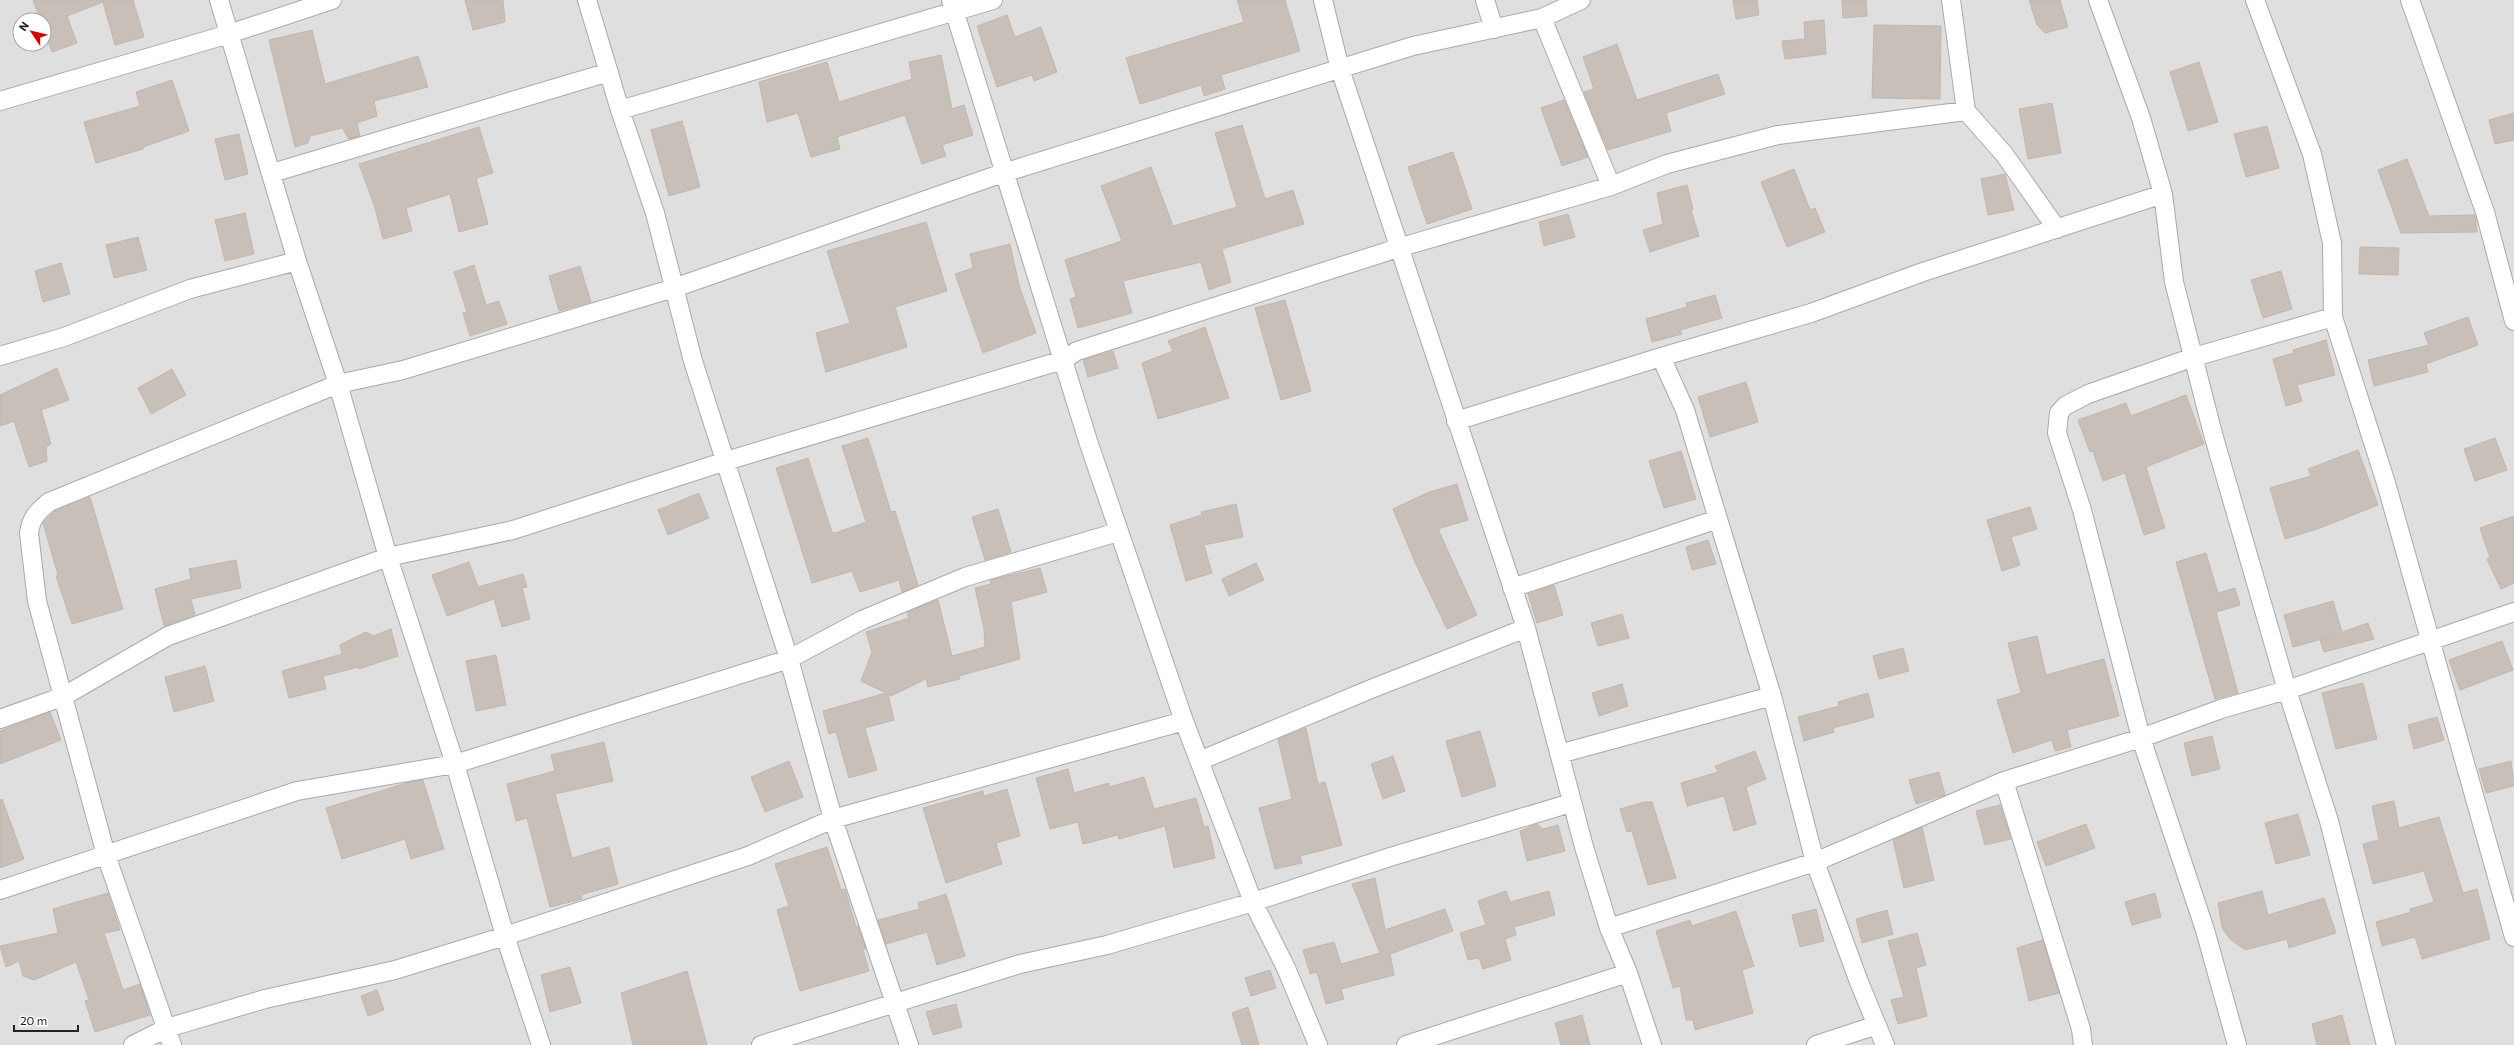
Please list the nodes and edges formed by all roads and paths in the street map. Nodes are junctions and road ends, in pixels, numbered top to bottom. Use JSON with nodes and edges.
{"nodes":[{"id":1,"x":219,"y":0,"type":"edge"},
{"id":2,"x":332,"y":0,"type":"edge"},
{"id":3,"x":587,"y":0,"type":"edge"},
{"id":4,"x":994,"y":0,"type":"edge"},
{"id":5,"x":1323,"y":0,"type":"edge"},
{"id":6,"x":1485,"y":0,"type":"edge"},
{"id":7,"x":1581,"y":0,"type":"edge"},
{"id":8,"x":1951,"y":0,"type":"edge"},
{"id":9,"x":2098,"y":0,"type":"edge"},
{"id":10,"x":2254,"y":0,"type":"edge"},
{"id":11,"x":2410,"y":0,"type":"edge"},
{"id":12,"x":953,"y":6,"type":"edge"},
{"id":13,"x":1542,"y":18,"type":"junction"},
{"id":14,"x":1494,"y":29,"type":"junction"},
{"id":15,"x":229,"y":34,"type":"junction"},
{"id":16,"x":1340,"y":69,"type":"junction"},
{"id":17,"x":609,"y":72,"type":"junction"},
{"id":18,"x":0,"y":101,"type":"edge"},
{"id":19,"x":620,"y":110,"type":"junction"},
{"id":20,"x":1966,"y":111,"type":"junction"},
{"id":21,"x":272,"y":173,"type":"junction"},
{"id":22,"x":1003,"y":174,"type":"junction"},
{"id":23,"x":1610,"y":186,"type":"junction"},
{"id":24,"x":2163,"y":194,"type":"junction"},
{"id":25,"x":2057,"y":229,"type":"junction"},
{"id":26,"x":1398,"y":248,"type":"junction"},
{"id":27,"x":297,"y":261,"type":"junction"},
{"id":28,"x":674,"y":288,"type":"junction"},
{"id":29,"x":2333,"y":317,"type":"junction"},
{"id":30,"x":2514,"y":320,"type":"edge"},
{"id":31,"x":0,"y":356,"type":"edge"},
{"id":32,"x":1661,"y":357,"type":"junction"},
{"id":33,"x":2194,"y":357,"type":"junction"},
{"id":34,"x":1063,"y":360,"type":"junction"},
{"id":35,"x":338,"y":384,"type":"junction"},
{"id":36,"x":1456,"y":421,"type":"junction"},
{"id":37,"x":726,"y":461,"type":"junction"},
{"id":38,"x":1718,"y":519,"type":"junction"},
{"id":39,"x":1118,"y":532,"type":"junction"},
{"id":40,"x":388,"y":557,"type":"junction"},
{"id":41,"x":1512,"y":588,"type":"junction"},
{"id":42,"x":2514,"y":612,"type":"edge"},
{"id":43,"x":1526,"y":628,"type":"junction"},
{"id":44,"x":2430,"y":640,"type":"junction"},
{"id":45,"x":789,"y":659,"type":"junction"},
{"id":46,"x":2287,"y":690,"type":"junction"},
{"id":47,"x":64,"y":696,"type":"junction"},
{"id":48,"x":1772,"y":696,"type":"junction"},
{"id":49,"x":0,"y":719,"type":"edge"},
{"id":50,"x":1184,"y":721,"type":"junction"},
{"id":51,"x":2141,"y":738,"type":"junction"},
{"id":52,"x":1559,"y":754,"type":"junction"},
{"id":53,"x":1199,"y":761,"type":"junction"},
{"id":54,"x":455,"y":764,"type":"junction"},
{"id":55,"x":2004,"y":781,"type":"junction"},
{"id":56,"x":1571,"y":803,"type":"junction"},
{"id":57,"x":833,"y":819,"type":"junction"},
{"id":58,"x":106,"y":856,"type":"junction"},
{"id":59,"x":1815,"y":862,"type":"junction"},
{"id":60,"x":0,"y":890,"type":"edge"},
{"id":61,"x":1253,"y":902,"type":"junction"},
{"id":62,"x":1609,"y":928,"type":"junction"},
{"id":63,"x":505,"y":936,"type":"junction"},
{"id":64,"x":2514,"y":937,"type":"edge"},
{"id":65,"x":1628,"y":973,"type":"junction"},
{"id":66,"x":894,"y":1003,"type":"junction"},
{"id":67,"x":1877,"y":1025,"type":"junction"},
{"id":68,"x":170,"y":1037,"type":"edge"},
{"id":69,"x":133,"y":1045,"type":"edge"},
{"id":70,"x":541,"y":1045,"type":"edge"},
{"id":71,"x":761,"y":1045,"type":"edge"},
{"id":72,"x":909,"y":1045,"type":"edge"},
{"id":73,"x":1318,"y":1045,"type":"edge"},
{"id":74,"x":1406,"y":1045,"type":"edge"},
{"id":75,"x":1652,"y":1045,"type":"edge"},
{"id":76,"x":1816,"y":1045,"type":"edge"},
{"id":77,"x":1885,"y":1045,"type":"edge"},
{"id":78,"x":2083,"y":1045,"type":"edge"},
{"id":79,"x":2237,"y":1045,"type":"edge"},
{"id":80,"x":2386,"y":1045,"type":"edge"}],
"edges":[{"from":1,"to":15,"type":"street"},
{"from":2,"to":15,"type":"street"},
{"from":3,"to":17,"type":"street"},
{"from":4,"to":12,"type":"street"},
{"from":5,"to":16,"type":"street"},
{"from":6,"to":14,"type":"street"},
{"from":7,"to":13,"type":"street"},
{"from":8,"to":20,"type":"street"},
{"from":9,"to":24,"type":"street"},
{"from":10,"to":29,"type":"street"},
{"from":11,"to":30,"type":"street"},
{"from":12,"to":19,"type":"street"},
{"from":12,"to":22,"type":"street"},
{"from":13,"to":14,"type":"street"},
{"from":13,"to":23,"type":"street"},
{"from":14,"to":16,"type":"street"},
{"from":15,"to":18,"type":"street"},
{"from":15,"to":21,"type":"street"},
{"from":16,"to":22,"type":"street"},
{"from":16,"to":26,"type":"street"},
{"from":17,"to":19,"type":"street"},
{"from":17,"to":21,"type":"street"},
{"from":19,"to":28,"type":"street"},
{"from":20,"to":23,"type":"street"},
{"from":20,"to":25,"type":"street"},
{"from":21,"to":27,"type":"street"},
{"from":22,"to":28,"type":"street"},
{"from":22,"to":34,"type":"street"},
{"from":23,"to":26,"type":"street"},
{"from":24,"to":25,"type":"street"},
{"from":24,"to":33,"type":"street"},
{"from":25,"to":32,"type":"street"},
{"from":26,"to":34,"type":"street"},
{"from":26,"to":36,"type":"street"},
{"from":27,"to":31,"type":"street"},
{"from":27,"to":35,"type":"street"},
{"from":28,"to":35,"type":"street"},
{"from":28,"to":37,"type":"street"},
{"from":29,"to":33,"type":"street"},
{"from":29,"to":44,"type":"street"},
{"from":32,"to":36,"type":"street"},
{"from":32,"to":38,"type":"street"},
{"from":33,"to":46,"type":"street"},
{"from":33,"to":51,"type":"street"},
{"from":34,"to":37,"type":"street"},
{"from":34,"to":39,"type":"street"},
{"from":35,"to":40,"type":"street"},
{"from":35,"to":47,"type":"street"},
{"from":36,"to":41,"type":"street"},
{"from":37,"to":40,"type":"street"},
{"from":37,"to":45,"type":"street"},
{"from":38,"to":41,"type":"street"},
{"from":38,"to":48,"type":"street"},
{"from":39,"to":45,"type":"street"},
{"from":39,"to":50,"type":"street"},
{"from":40,"to":47,"type":"street"},
{"from":40,"to":54,"type":"street"},
{"from":41,"to":43,"type":"street"},
{"from":42,"to":44,"type":"street"},
{"from":43,"to":52,"type":"street"},
{"from":43,"to":53,"type":"street"},
{"from":44,"to":46,"type":"street"},
{"from":44,"to":64,"type":"street"},
{"from":45,"to":54,"type":"street"},
{"from":45,"to":57,"type":"street"},
{"from":46,"to":51,"type":"street"},
{"from":46,"to":80,"type":"street"},
{"from":47,"to":49,"type":"street"},
{"from":47,"to":58,"type":"street"},
{"from":48,"to":52,"type":"street"},
{"from":48,"to":59,"type":"street"},
{"from":50,"to":53,"type":"street"},
{"from":50,"to":57,"type":"street"},
{"from":51,"to":55,"type":"street"},
{"from":51,"to":79,"type":"street"},
{"from":52,"to":56,"type":"street"},
{"from":53,"to":61,"type":"street"},
{"from":54,"to":58,"type":"street"},
{"from":54,"to":63,"type":"street"},
{"from":55,"to":59,"type":"street"},
{"from":55,"to":78,"type":"street"},
{"from":56,"to":61,"type":"street"},
{"from":56,"to":62,"type":"street"},
{"from":57,"to":63,"type":"street"},
{"from":57,"to":66,"type":"street"},
{"from":58,"to":60,"type":"street"},
{"from":58,"to":68,"type":"street"},
{"from":59,"to":62,"type":"street"},
{"from":59,"to":67,"type":"street"},
{"from":61,"to":66,"type":"street"},
{"from":61,"to":73,"type":"street"},
{"from":62,"to":65,"type":"street"},
{"from":63,"to":68,"type":"street"},
{"from":63,"to":70,"type":"street"},
{"from":65,"to":74,"type":"street"},
{"from":65,"to":75,"type":"street"},
{"from":66,"to":71,"type":"street"},
{"from":66,"to":72,"type":"street"},
{"from":67,"to":76,"type":"street"},
{"from":67,"to":77,"type":"street"},
{"from":68,"to":69,"type":"street"}]}
